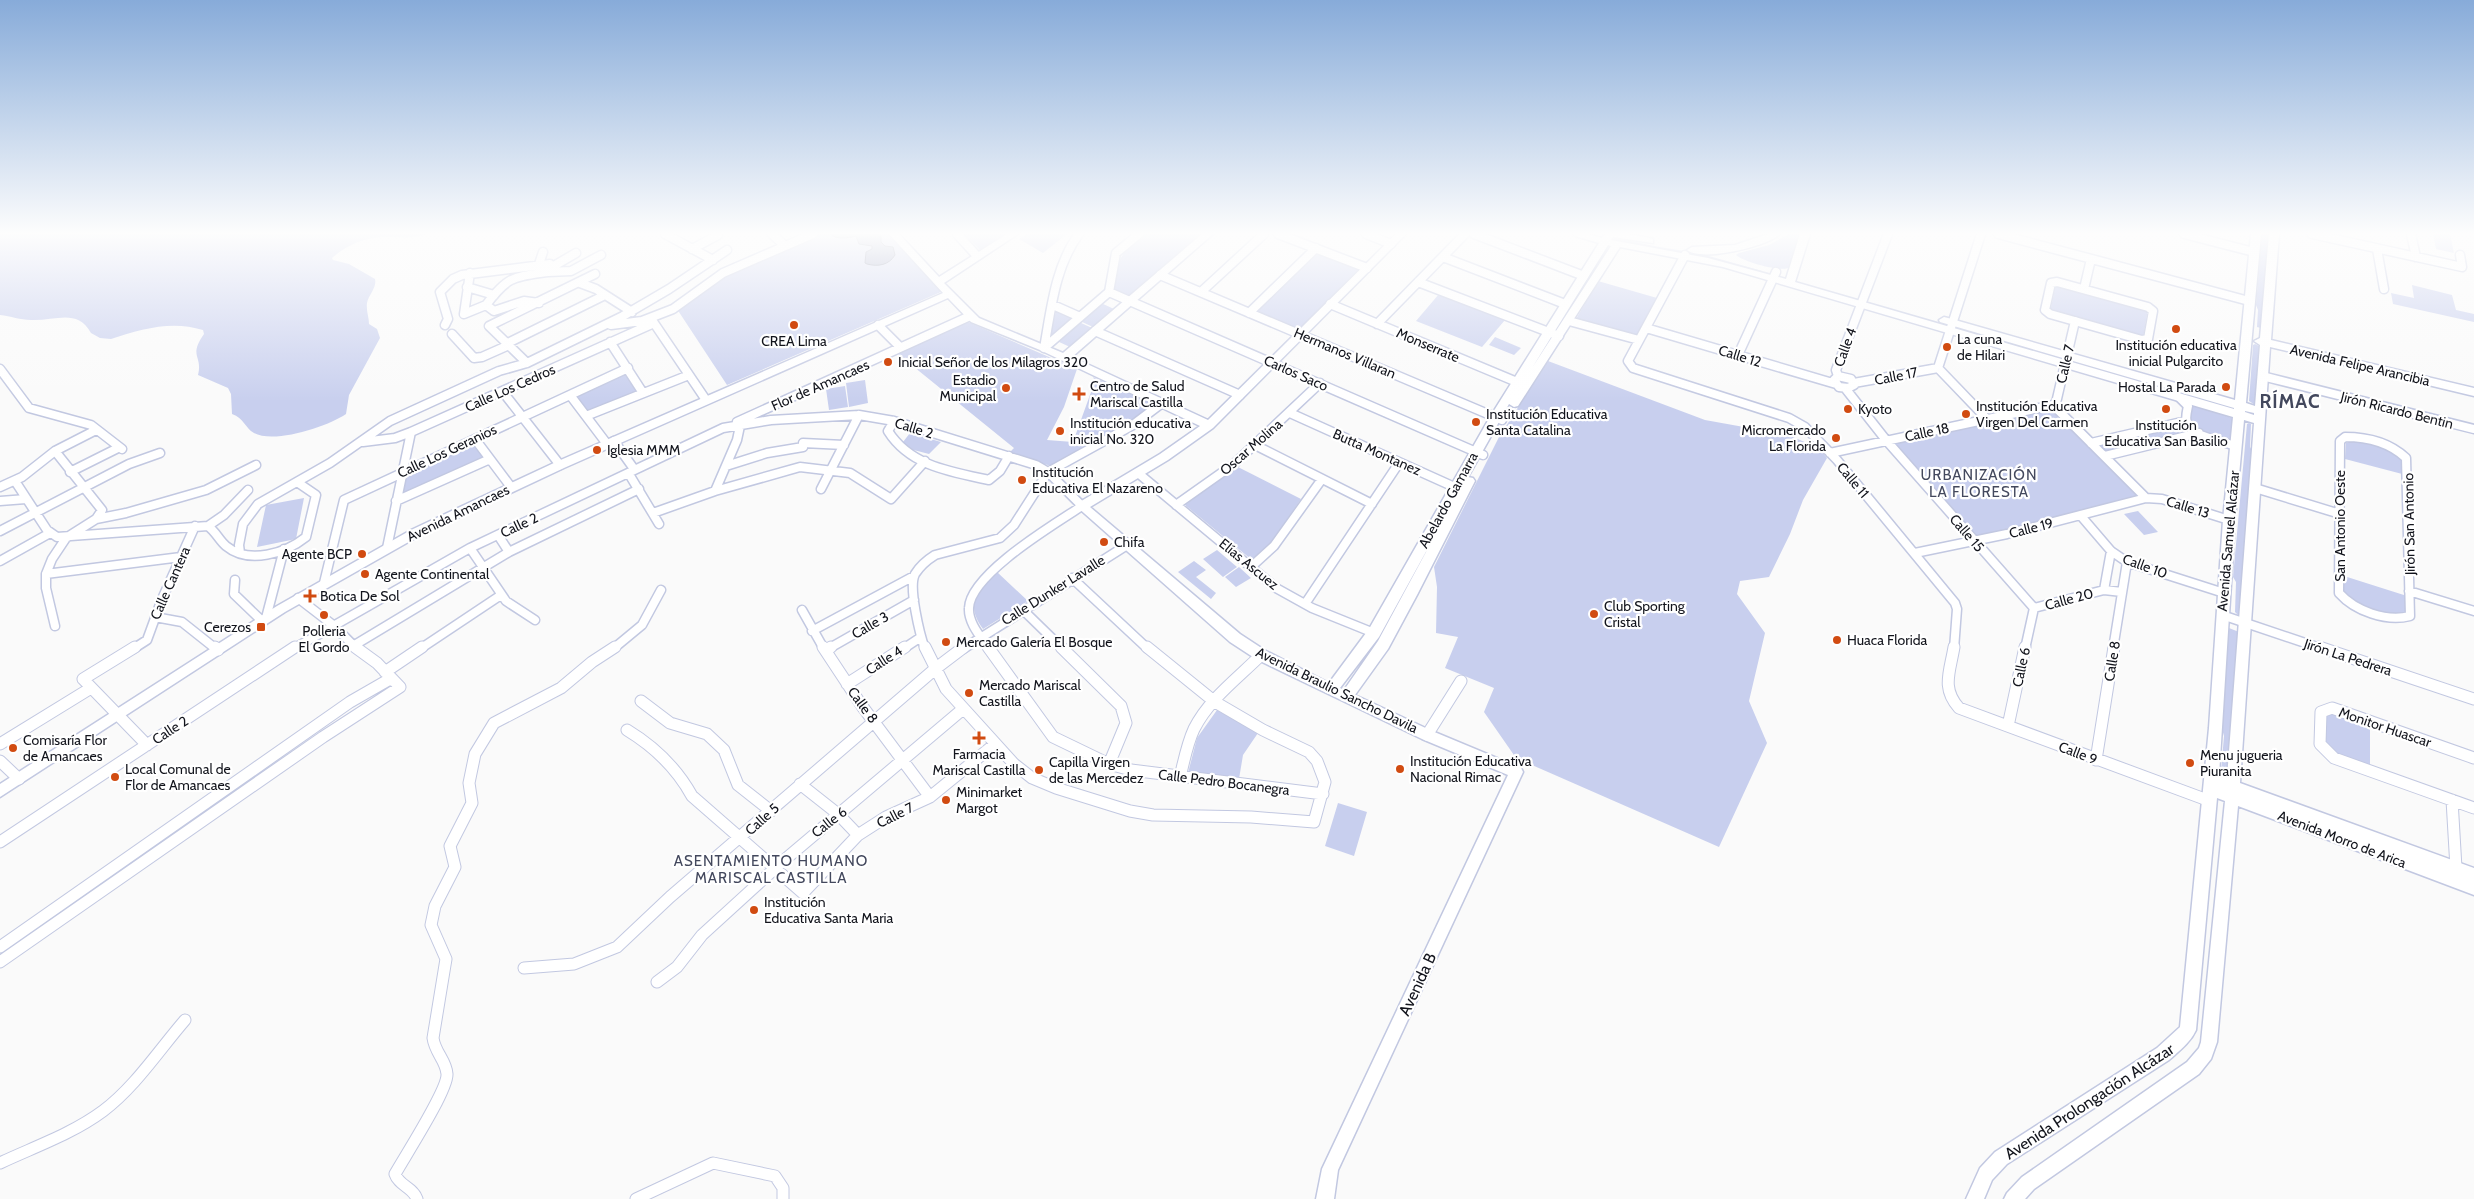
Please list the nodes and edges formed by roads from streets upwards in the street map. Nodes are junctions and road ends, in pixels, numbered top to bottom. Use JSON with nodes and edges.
{"nodes":[{"id":1,"x":442,"y":290,"type":"edge"},
{"id":2,"x":467,"y":290,"type":"edge"},
{"id":3,"x":478,"y":290,"type":"edge"},
{"id":4,"x":498,"y":290,"type":"edge"},
{"id":5,"x":566,"y":290,"type":"edge"},
{"id":6,"x":597,"y":290,"type":"edge"},
{"id":7,"x":666,"y":290,"type":"edge"},
{"id":8,"x":701,"y":290,"type":"edge"},
{"id":9,"x":945,"y":290,"type":"edge"},
{"id":10,"x":1057,"y":290,"type":"edge"},
{"id":11,"x":1143,"y":290,"type":"edge"},
{"id":12,"x":1196,"y":290,"type":"edge"},
{"id":13,"x":1203,"y":290,"type":"edge"},
{"id":14,"x":1273,"y":290,"type":"edge"},
{"id":15,"x":1344,"y":290,"type":"edge"},
{"id":16,"x":1410,"y":290,"type":"edge"},
{"id":17,"x":1439,"y":290,"type":"edge"},
{"id":18,"x":1529,"y":290,"type":"edge"},
{"id":19,"x":1575,"y":290,"type":"edge"},
{"id":20,"x":1585,"y":290,"type":"edge"},
{"id":21,"x":1668,"y":290,"type":"edge"},
{"id":22,"x":1768,"y":290,"type":"edge"},
{"id":23,"x":1824,"y":290,"type":"edge"},
{"id":24,"x":1866,"y":290,"type":"edge"},
{"id":25,"x":1963,"y":290,"type":"edge"},
{"id":26,"x":2050,"y":290,"type":"edge"},
{"id":27,"x":2087,"y":290,"type":"edge"},
{"id":28,"x":2207,"y":290,"type":"edge"},
{"id":29,"x":2250,"y":290,"type":"edge"},
{"id":30,"x":2269,"y":290,"type":"edge"},
{"id":31,"x":1109,"y":292,"type":"joint"},
{"id":32,"x":1201,"y":292,"type":"junction"},
{"id":33,"x":494,"y":294,"type":"junction"},
{"id":34,"x":949,"y":294,"type":"junction"},
{"id":35,"x":604,"y":296,"type":"junction"},
{"id":36,"x":1130,"y":301,"type":"junction"},
{"id":37,"x":1862,"y":301,"type":"junction"},
{"id":38,"x":2249,"y":301,"type":"junction"},
{"id":39,"x":539,"y":303,"type":"junction"},
{"id":40,"x":1330,"y":304,"type":"junction"},
{"id":41,"x":1565,"y":304,"type":"junction"},
{"id":42,"x":486,"y":305,"type":"junction"},
{"id":43,"x":1053,"y":305,"type":"junction"},
{"id":44,"x":632,"y":312,"type":"junction"},
{"id":45,"x":1249,"y":313,"type":"junction"},
{"id":46,"x":623,"y":316,"type":"junction"},
{"id":47,"x":970,"y":316,"type":"junction"},
{"id":48,"x":1080,"y":317,"type":"junction"},
{"id":49,"x":652,"y":321,"type":"junction"},
{"id":50,"x":1569,"y":321,"type":"junction"},
{"id":51,"x":2075,"y":321,"type":"junction"},
{"id":52,"x":632,"y":323,"type":"junction"},
{"id":53,"x":1377,"y":324,"type":"junction"},
{"id":54,"x":878,"y":325,"type":"junction"},
{"id":55,"x":445,"y":326,"type":"dead end"},
{"id":56,"x":602,"y":326,"type":"junction"},
{"id":57,"x":1951,"y":326,"type":"junction"},
{"id":58,"x":1646,"y":328,"type":"junction"},
{"id":59,"x":1096,"y":331,"type":"junction"},
{"id":60,"x":2248,"y":333,"type":"junction"},
{"id":61,"x":452,"y":334,"type":"dead end"},
{"id":62,"x":1300,"y":334,"type":"junction"},
{"id":63,"x":1553,"y":334,"type":"junction"},
{"id":64,"x":2265,"y":338,"type":"junction"},
{"id":65,"x":1639,"y":340,"type":"junction"},
{"id":66,"x":610,"y":342,"type":"junction"},
{"id":67,"x":509,"y":344,"type":"junction"},
{"id":68,"x":900,"y":346,"type":"junction"},
{"id":69,"x":1044,"y":348,"type":"junction"},
{"id":70,"x":1738,"y":355,"type":"junction"},
{"id":71,"x":1064,"y":358,"type":"junction"},
{"id":72,"x":2066,"y":360,"type":"junction"},
{"id":73,"x":1272,"y":362,"type":"junction"},
{"id":74,"x":527,"y":363,"type":"junction"},
{"id":75,"x":628,"y":368,"type":"junction"},
{"id":76,"x":1938,"y":368,"type":"junction"},
{"id":77,"x":0,"y":370,"type":"edge"},
{"id":78,"x":690,"y":375,"type":"junction"},
{"id":79,"x":2262,"y":376,"type":"junction"},
{"id":80,"x":1837,"y":380,"type":"junction"},
{"id":81,"x":1320,"y":383,"type":"junction"},
{"id":82,"x":1854,"y":383,"type":"junction"},
{"id":83,"x":1521,"y":384,"type":"junction"},
{"id":84,"x":2474,"y":384,"type":"edge"},
{"id":85,"x":1844,"y":388,"type":"junction"},
{"id":86,"x":503,"y":392,"type":"junction"},
{"id":87,"x":2474,"y":392,"type":"edge"},
{"id":88,"x":644,"y":393,"type":"junction"},
{"id":89,"x":1240,"y":394,"type":"junction"},
{"id":90,"x":570,"y":395,"type":"junction"},
{"id":91,"x":2180,"y":398,"type":"junction"},
{"id":92,"x":706,"y":400,"type":"junction"},
{"id":93,"x":1162,"y":403,"type":"junction"},
{"id":94,"x":2053,"y":405,"type":"junction"},
{"id":95,"x":2240,"y":410,"type":"junction"},
{"id":96,"x":1290,"y":414,"type":"junction"},
{"id":97,"x":522,"y":416,"type":"junction"},
{"id":98,"x":586,"y":416,"type":"junction"},
{"id":99,"x":860,"y":416,"type":"junction"},
{"id":100,"x":2258,"y":416,"type":"junction"},
{"id":101,"x":1499,"y":418,"type":"junction"},
{"id":102,"x":1987,"y":419,"type":"junction"},
{"id":103,"x":894,"y":421,"type":"junction"},
{"id":104,"x":2186,"y":421,"type":"junction"},
{"id":105,"x":1210,"y":425,"type":"junction"},
{"id":106,"x":740,"y":426,"type":"junction"},
{"id":107,"x":723,"y":428,"type":"junction"},
{"id":108,"x":2474,"y":429,"type":"edge"},
{"id":109,"x":96,"y":430,"type":"junction"},
{"id":110,"x":411,"y":432,"type":"junction"},
{"id":111,"x":2199,"y":434,"type":"junction"},
{"id":112,"x":475,"y":439,"type":"junction"},
{"id":113,"x":1886,"y":440,"type":"junction"},
{"id":114,"x":2340,"y":441,"type":"joint"},
{"id":115,"x":362,"y":442,"type":"junction"},
{"id":116,"x":611,"y":442,"type":"junction"},
{"id":117,"x":2091,"y":443,"type":"junction"},
{"id":118,"x":844,"y":445,"type":"junction"},
{"id":119,"x":1255,"y":445,"type":"junction"},
{"id":120,"x":2236,"y":448,"type":"junction"},
{"id":121,"x":55,"y":451,"type":"junction"},
{"id":122,"x":160,"y":453,"type":"dead end"},
{"id":123,"x":1480,"y":453,"type":"junction"},
{"id":124,"x":1830,"y":453,"type":"junction"},
{"id":125,"x":1009,"y":456,"type":"junction"},
{"id":126,"x":2104,"y":456,"type":"junction"},
{"id":127,"x":2406,"y":458,"type":"joint"},
{"id":128,"x":490,"y":459,"type":"junction"},
{"id":129,"x":925,"y":461,"type":"junction"},
{"id":130,"x":1399,"y":462,"type":"junction"},
{"id":131,"x":256,"y":465,"type":"dead end"},
{"id":132,"x":560,"y":465,"type":"junction"},
{"id":133,"x":726,"y":466,"type":"junction"},
{"id":134,"x":830,"y":470,"type":"junction"},
{"id":135,"x":70,"y":472,"type":"junction"},
{"id":136,"x":402,"y":472,"type":"junction"},
{"id":137,"x":632,"y":472,"type":"junction"},
{"id":138,"x":1048,"y":472,"type":"junction"},
{"id":139,"x":1138,"y":473,"type":"junction"},
{"id":140,"x":1322,"y":479,"type":"junction"},
{"id":141,"x":15,"y":481,"type":"junction"},
{"id":142,"x":297,"y":482,"type":"junction"},
{"id":143,"x":0,"y":487,"type":"edge"},
{"id":144,"x":511,"y":487,"type":"junction"},
{"id":145,"x":84,"y":488,"type":"junction"},
{"id":146,"x":2255,"y":488,"type":"junction"},
{"id":147,"x":639,"y":489,"type":"junction"},
{"id":148,"x":822,"y":489,"type":"dead end"},
{"id":149,"x":248,"y":490,"type":"dead end"},
{"id":150,"x":1460,"y":490,"type":"junction"},
{"id":151,"x":715,"y":491,"type":"junction"},
{"id":152,"x":2146,"y":498,"type":"junction"},
{"id":153,"x":26,"y":499,"type":"junction"},
{"id":154,"x":0,"y":501,"type":"edge"},
{"id":155,"x":396,"y":501,"type":"junction"},
{"id":156,"x":1372,"y":504,"type":"junction"},
{"id":157,"x":1176,"y":505,"type":"junction"},
{"id":158,"x":1082,"y":506,"type":"junction"},
{"id":159,"x":36,"y":513,"type":"junction"},
{"id":160,"x":653,"y":513,"type":"junction"},
{"id":161,"x":2340,"y":514,"type":"junction"},
{"id":162,"x":2080,"y":516,"type":"junction"},
{"id":163,"x":96,"y":519,"type":"junction"},
{"id":164,"x":2229,"y":520,"type":"junction"},
{"id":165,"x":659,"y":524,"type":"dead end"},
{"id":166,"x":195,"y":526,"type":"junction"},
{"id":167,"x":208,"y":526,"type":"junction"},
{"id":168,"x":0,"y":530,"type":"edge"},
{"id":169,"x":50,"y":533,"type":"junction"},
{"id":170,"x":498,"y":535,"type":"junction"},
{"id":171,"x":66,"y":538,"type":"junction"},
{"id":172,"x":1974,"y":541,"type":"junction"},
{"id":173,"x":1127,"y":544,"type":"junction"},
{"id":174,"x":387,"y":548,"type":"junction"},
{"id":175,"x":470,"y":548,"type":"junction"},
{"id":176,"x":284,"y":549,"type":"junction"},
{"id":177,"x":2111,"y":550,"type":"junction"},
{"id":178,"x":509,"y":552,"type":"junction"},
{"id":179,"x":240,"y":553,"type":"junction"},
{"id":180,"x":1915,"y":553,"type":"junction"},
{"id":181,"x":181,"y":557,"type":"junction"},
{"id":182,"x":0,"y":561,"type":"edge"},
{"id":183,"x":2127,"y":562,"type":"junction"},
{"id":184,"x":484,"y":566,"type":"junction"},
{"id":185,"x":1251,"y":567,"type":"junction"},
{"id":186,"x":46,"y":574,"type":"junction"},
{"id":187,"x":914,"y":576,"type":"junction"},
{"id":188,"x":1072,"y":578,"type":"junction"},
{"id":189,"x":235,"y":580,"type":"dead end"},
{"id":190,"x":324,"y":583,"type":"junction"},
{"id":191,"x":1400,"y":586,"type":"junction"},
{"id":192,"x":660,"y":590,"type":"dead end"},
{"id":193,"x":2104,"y":590,"type":"junction"},
{"id":194,"x":2409,"y":591,"type":"junction"},
{"id":195,"x":1413,"y":592,"type":"junction"},
{"id":196,"x":2122,"y":592,"type":"junction"},
{"id":197,"x":2224,"y":593,"type":"junction"},
{"id":198,"x":501,"y":595,"type":"junction"},
{"id":199,"x":298,"y":598,"type":"junction"},
{"id":200,"x":914,"y":600,"type":"junction"},
{"id":201,"x":1305,"y":604,"type":"junction"},
{"id":202,"x":2034,"y":608,"type":"junction"},
{"id":203,"x":802,"y":610,"type":"dead end"},
{"id":204,"x":1023,"y":610,"type":"junction"},
{"id":205,"x":2474,"y":611,"type":"edge"},
{"id":206,"x":2222,"y":615,"type":"junction"},
{"id":207,"x":2410,"y":616,"type":"joint"},
{"id":208,"x":155,"y":617,"type":"junction"},
{"id":209,"x":264,"y":620,"type":"junction"},
{"id":210,"x":535,"y":620,"type":"dead end"},
{"id":211,"x":2246,"y":623,"type":"junction"},
{"id":212,"x":333,"y":625,"type":"junction"},
{"id":213,"x":55,"y":626,"type":"dead end"},
{"id":214,"x":812,"y":630,"type":"junction"},
{"id":215,"x":1374,"y":633,"type":"junction"},
{"id":216,"x":980,"y":636,"type":"junction"},
{"id":217,"x":921,"y":637,"type":"junction"},
{"id":218,"x":353,"y":646,"type":"junction"},
{"id":219,"x":218,"y":650,"type":"junction"},
{"id":220,"x":826,"y":650,"type":"junction"},
{"id":221,"x":1261,"y":656,"type":"junction"},
{"id":222,"x":935,"y":669,"type":"junction"},
{"id":223,"x":387,"y":676,"type":"junction"},
{"id":224,"x":1461,"y":681,"type":"dead end"},
{"id":225,"x":847,"y":684,"type":"junction"},
{"id":226,"x":91,"y":688,"type":"junction"},
{"id":227,"x":1332,"y":689,"type":"junction"},
{"id":228,"x":1347,"y":696,"type":"junction"},
{"id":229,"x":1950,"y":698,"type":"joint"},
{"id":230,"x":2474,"y":699,"type":"edge"},
{"id":231,"x":641,"y":701,"type":"dead end"},
{"id":232,"x":1215,"y":702,"type":"junction"},
{"id":233,"x":963,"y":709,"type":"junction"},
{"id":234,"x":118,"y":715,"type":"junction"},
{"id":235,"x":873,"y":721,"type":"junction"},
{"id":236,"x":2008,"y":726,"type":"junction"},
{"id":237,"x":627,"y":730,"type":"dead end"},
{"id":238,"x":1427,"y":734,"type":"junction"},
{"id":239,"x":0,"y":744,"type":"edge"},
{"id":240,"x":995,"y":744,"type":"junction"},
{"id":241,"x":147,"y":745,"type":"junction"},
{"id":242,"x":2474,"y":758,"type":"edge"},
{"id":243,"x":903,"y":760,"type":"junction"},
{"id":244,"x":2096,"y":760,"type":"junction"},
{"id":245,"x":0,"y":761,"type":"edge"},
{"id":246,"x":1109,"y":764,"type":"junction"},
{"id":247,"x":1516,"y":772,"type":"joint"},
{"id":248,"x":1180,"y":777,"type":"junction"},
{"id":249,"x":19,"y":779,"type":"junction"},
{"id":250,"x":800,"y":784,"type":"junction"},
{"id":251,"x":2211,"y":790,"type":"junction"},
{"id":252,"x":0,"y":792,"type":"edge"},
{"id":253,"x":2233,"y":792,"type":"junction"},
{"id":254,"x":1323,"y":794,"type":"junction"},
{"id":255,"x":930,"y":796,"type":"junction"},
{"id":256,"x":2452,"y":800,"type":"junction"},
{"id":257,"x":2474,"y":808,"type":"edge"},
{"id":258,"x":771,"y":810,"type":"junction"},
{"id":259,"x":838,"y":814,"type":"junction"},
{"id":260,"x":858,"y":835,"type":"junction"},
{"id":261,"x":739,"y":839,"type":"junction"},
{"id":262,"x":0,"y":842,"type":"edge"},
{"id":263,"x":2456,"y":868,"type":"junction"},
{"id":264,"x":775,"y":870,"type":"junction"},
{"id":265,"x":2474,"y":875,"type":"edge"},
{"id":266,"x":2474,"y":888,"type":"edge"},
{"id":267,"x":2200,"y":926,"type":"junction"},
{"id":268,"x":2221,"y":934,"type":"junction"},
{"id":269,"x":0,"y":947,"type":"edge"},
{"id":270,"x":0,"y":962,"type":"edge"},
{"id":271,"x":524,"y":968,"type":"dead end"},
{"id":272,"x":657,"y":982,"type":"dead end"},
{"id":273,"x":185,"y":1020,"type":"dead end"},
{"id":274,"x":0,"y":1163,"type":"edge"},
{"id":275,"x":417,"y":1199,"type":"edge"},
{"id":276,"x":636,"y":1199,"type":"edge"},
{"id":277,"x":783,"y":1199,"type":"edge"},
{"id":278,"x":1326,"y":1199,"type":"edge"},
{"id":279,"x":1975,"y":1199,"type":"edge"},
{"id":280,"x":2013,"y":1199,"type":"edge"}],
"edges":[{"from":1,"to":55,"type":"street"},
{"from":2,"to":42,"type":"street"},
{"from":3,"to":33,"type":"street"},
{"from":4,"to":33,"type":"street"},
{"from":5,"to":39,"type":"street"},
{"from":6,"to":35,"type":"street"},
{"from":7,"to":44,"type":"street"},
{"from":8,"to":49,"type":"street"},
{"from":9,"to":34,"type":"street"},
{"from":10,"to":43,"type":"street"},
{"from":11,"to":36,"type":"street"},
{"from":12,"to":32,"type":"street","name":"Hermanos Villaran"},
{"from":13,"to":32,"type":"street"},
{"from":14,"to":45,"type":"street"},
{"from":15,"to":40,"type":"street"},
{"from":16,"to":53,"type":"street"},
{"from":17,"to":63,"type":"street"},
{"from":18,"to":41,"type":"street"},
{"from":19,"to":41,"type":"street","name":"Abelardo Gamarra"},
{"from":20,"to":50,"type":"street","name":"Abelardo Gamarra"},
{"from":21,"to":58,"type":"street"},
{"from":22,"to":70,"type":"street"},
{"from":23,"to":37,"type":"street"},
{"from":24,"to":37,"type":"street","name":"Calle 4"},
{"from":25,"to":57,"type":"street"},
{"from":26,"to":51,"type":"street"},
{"from":27,"to":51,"type":"street"},
{"from":28,"to":38,"type":"street"},
{"from":29,"to":38,"type":"street","name":"Avenida Samuel Alcázar"},
{"from":30,"to":64,"type":"street","name":"Avenida Samuel Alcázar"},
{"from":31,"to":36,"type":"street","name":"Carlos Saco"},
{"from":31,"to":48,"type":"street"},
{"from":32,"to":45,"type":"street","name":"Hermanos Villaran"},
{"from":33,"to":42,"type":"street"},
{"from":34,"to":47,"type":"street"},
{"from":34,"to":54,"type":"street","name":"Avenida Amancaes"},
{"from":35,"to":44,"type":"street"},
{"from":35,"to":67,"type":"street"},
{"from":36,"to":59,"type":"street"},
{"from":36,"to":73,"type":"street","name":"Carlos Saco"},
{"from":37,"to":57,"type":"street"},
{"from":37,"to":80,"type":"street","name":"Calle 4"},
{"from":38,"to":60,"type":"street","name":"Avenida Samuel Alcázar"},
{"from":39,"to":42,"type":"street"},
{"from":39,"to":67,"type":"street"},
{"from":40,"to":53,"type":"street","name":"Monserrate"},
{"from":40,"to":62,"type":"street"},
{"from":41,"to":63,"type":"street","name":"Abelardo Gamarra"},
{"from":43,"to":48,"type":"street"},
{"from":43,"to":69,"type":"street"},
{"from":44,"to":46,"type":"street"},
{"from":45,"to":62,"type":"street","name":"Hermanos Villaran"},
{"from":46,"to":52,"type":"street"},
{"from":46,"to":56,"type":"street"},
{"from":47,"to":68,"type":"street","name":"Flor de Amancaes"},
{"from":47,"to":69,"type":"street"},
{"from":48,"to":69,"type":"street"},
{"from":49,"to":52,"type":"street"},
{"from":49,"to":66,"type":"street","name":"Calle Los Cedros"},
{"from":49,"to":78,"type":"street"},
{"from":50,"to":63,"type":"street","name":"Abelardo Gamarra"},
{"from":50,"to":65,"type":"street"},
{"from":51,"to":72,"type":"street","name":"Calle 7"},
{"from":52,"to":56,"type":"street"},
{"from":53,"to":83,"type":"street","name":"Monserrate"},
{"from":54,"to":68,"type":"street"},
{"from":54,"to":92,"type":"street","name":"Avenida Amancaes"},
{"from":56,"to":74,"type":"street"},
{"from":57,"to":72,"type":"street"},
{"from":57,"to":76,"type":"street"},
{"from":58,"to":65,"type":"street"},
{"from":58,"to":70,"type":"street","name":"Calle 12"},
{"from":59,"to":71,"type":"street"},
{"from":59,"to":89,"type":"street"},
{"from":60,"to":64,"type":"street","name":"Avenida Felipe Arancibia"},
{"from":60,"to":95,"type":"street","name":"Avenida Samuel Alcázar"},
{"from":61,"to":67,"type":"street"},
{"from":62,"to":73,"type":"street"},
{"from":62,"to":101,"type":"street","name":"Hermanos Villaran"},
{"from":63,"to":83,"type":"street","name":"Abelardo Gamarra"},
{"from":64,"to":79,"type":"street","name":"Avenida Samuel Alcázar"},
{"from":64,"to":84,"type":"street","name":"Avenida Felipe Arancibia"},
{"from":64,"to":87,"type":"street","name":"Avenida Felipe Arancibia"},
{"from":65,"to":124,"type":"street","name":"Calle 11"},
{"from":66,"to":75,"type":"street"},
{"from":66,"to":86,"type":"street","name":"Calle Los Cedros"},
{"from":67,"to":74,"type":"street"},
{"from":68,"to":107,"type":"street","name":"Flor de Amancaes"},
{"from":69,"to":71,"type":"street"},
{"from":70,"to":80,"type":"street","name":"Calle 12"},
{"from":71,"to":93,"type":"street"},
{"from":72,"to":91,"type":"street"},
{"from":72,"to":94,"type":"street","name":"Calle 7"},
{"from":72,"to":95,"type":"street"},
{"from":73,"to":81,"type":"street","name":"Carlos Saco"},
{"from":73,"to":89,"type":"street"},
{"from":74,"to":115,"type":"street"},
{"from":75,"to":88,"type":"street"},
{"from":75,"to":90,"type":"street","name":"Calle Los Geranios"},
{"from":76,"to":82,"type":"street","name":"Calle 17"},
{"from":76,"to":102,"type":"street"},
{"from":77,"to":109,"type":"street"},
{"from":78,"to":88,"type":"street"},
{"from":78,"to":92,"type":"street"},
{"from":79,"to":100,"type":"street","name":"Avenida Samuel Alcázar"},
{"from":79,"to":108,"type":"street","name":"Jirón Ricardo Bentin"},
{"from":80,"to":82,"type":"street"},
{"from":80,"to":85,"type":"street"},
{"from":81,"to":96,"type":"street","name":"Oscar Molina"},
{"from":81,"to":123,"type":"street","name":"Carlos Saco"},
{"from":82,"to":85,"type":"street","name":"Calle 17"},
{"from":83,"to":101,"type":"street","name":"Abelardo Gamarra"},
{"from":85,"to":113,"type":"street","name":"Calle 15"},
{"from":86,"to":97,"type":"street"},
{"from":86,"to":110,"type":"street","name":"Calle Los Cedros"},
{"from":88,"to":98,"type":"street"},
{"from":89,"to":105,"type":"street"},
{"from":90,"to":97,"type":"street","name":"Calle Los Geranios"},
{"from":90,"to":98,"type":"street"},
{"from":91,"to":95,"type":"street"},
{"from":91,"to":104,"type":"street"},
{"from":92,"to":116,"type":"street","name":"Avenida Amancaes"},
{"from":93,"to":105,"type":"street"},
{"from":93,"to":138,"type":"street"},
{"from":94,"to":102,"type":"street","name":"Calle 18"},
{"from":94,"to":117,"type":"street"},
{"from":95,"to":100,"type":"street"},
{"from":95,"to":120,"type":"street","name":"Avenida Samuel Alcázar"},
{"from":96,"to":119,"type":"street","name":"Oscar Molina"},
{"from":96,"to":130,"type":"street","name":"Butta Montanez"},
{"from":97,"to":112,"type":"street","name":"Calle Los Geranios"},
{"from":97,"to":132,"type":"street"},
{"from":98,"to":116,"type":"street"},
{"from":99,"to":103,"type":"street","name":"Calle 2"},
{"from":99,"to":106,"type":"street","name":"Calle 2"},
{"from":99,"to":118,"type":"street"},
{"from":100,"to":146,"type":"street","name":"Avenida Samuel Alcázar"},
{"from":101,"to":123,"type":"street","name":"Abelardo Gamarra"},
{"from":102,"to":113,"type":"street","name":"Calle 18"},
{"from":103,"to":125,"type":"street","name":"Calle 2"},
{"from":103,"to":129,"type":"street"},
{"from":104,"to":111,"type":"street"},
{"from":104,"to":117,"type":"street"},
{"from":105,"to":139,"type":"street"},
{"from":106,"to":107,"type":"street","name":"Calle 2"},
{"from":106,"to":133,"type":"street"},
{"from":107,"to":137,"type":"street","name":"Calle 2"},
{"from":109,"to":121,"type":"street"},
{"from":109,"to":135,"type":"street"},
{"from":110,"to":115,"type":"street","name":"Calle Los Cedros"},
{"from":110,"to":136,"type":"street"},
{"from":111,"to":120,"type":"street"},
{"from":111,"to":126,"type":"street"},
{"from":112,"to":128,"type":"street"},
{"from":112,"to":136,"type":"street","name":"Calle Los Geranios"},
{"from":113,"to":124,"type":"street","name":"Calle 18"},
{"from":113,"to":172,"type":"street","name":"Calle 15"},
{"from":114,"to":127,"type":"street"},
{"from":114,"to":161,"type":"street","name":"San Antonio Oeste"},
{"from":115,"to":142,"type":"street"},
{"from":116,"to":132,"type":"street","name":"Avenida Amancaes"},
{"from":116,"to":137,"type":"street"},
{"from":117,"to":126,"type":"street"},
{"from":118,"to":133,"type":"street"},
{"from":118,"to":134,"type":"street"},
{"from":119,"to":140,"type":"street"},
{"from":119,"to":157,"type":"street","name":"Oscar Molina"},
{"from":120,"to":164,"type":"street","name":"Avenida Samuel Alcázar"},
{"from":121,"to":135,"type":"street"},
{"from":121,"to":141,"type":"street"},
{"from":122,"to":145,"type":"street"},
{"from":123,"to":150,"type":"street","name":"Abelardo Gamarra"},
{"from":124,"to":180,"type":"street","name":"Calle 11"},
{"from":125,"to":129,"type":"street"},
{"from":125,"to":138,"type":"street","name":"Calle 2"},
{"from":126,"to":152,"type":"street"},
{"from":127,"to":194,"type":"street","name":"Jirón San Antonio"},
{"from":128,"to":144,"type":"street"},
{"from":128,"to":155,"type":"street"},
{"from":129,"to":134,"type":"street"},
{"from":130,"to":150,"type":"street","name":"Butta Montanez"},
{"from":130,"to":156,"type":"street"},
{"from":131,"to":163,"type":"street"},
{"from":132,"to":144,"type":"street","name":"Avenida Amancaes"},
{"from":133,"to":151,"type":"street"},
{"from":134,"to":148,"type":"street"},
{"from":134,"to":151,"type":"street"},
{"from":135,"to":145,"type":"street"},
{"from":136,"to":155,"type":"street"},
{"from":136,"to":190,"type":"street","name":"Calle Los Geranios"},
{"from":137,"to":147,"type":"street"},
{"from":137,"to":170,"type":"street","name":"Calle 2"},
{"from":138,"to":158,"type":"street","name":"Calle 2"},
{"from":138,"to":187,"type":"street"},
{"from":139,"to":157,"type":"street","name":"Elías Ascuez"},
{"from":139,"to":158,"type":"street"},
{"from":140,"to":156,"type":"street"},
{"from":140,"to":185,"type":"street"},
{"from":141,"to":143,"type":"street"},
{"from":141,"to":153,"type":"street"},
{"from":142,"to":176,"type":"street"},
{"from":142,"to":179,"type":"street"},
{"from":144,"to":174,"type":"street","name":"Avenida Amancaes"},
{"from":145,"to":159,"type":"street"},
{"from":145,"to":163,"type":"street"},
{"from":146,"to":161,"type":"street"},
{"from":146,"to":211,"type":"street","name":"Avenida Samuel Alcázar"},
{"from":147,"to":160,"type":"street"},
{"from":147,"to":178,"type":"street"},
{"from":149,"to":167,"type":"street"},
{"from":150,"to":191,"type":"street","name":"Abelardo Gamarra"},
{"from":150,"to":195,"type":"street","name":"Abelardo Gamarra"},
{"from":151,"to":160,"type":"street"},
{"from":152,"to":162,"type":"street","name":"Calle 19"},
{"from":152,"to":164,"type":"street","name":"Calle 13"},
{"from":153,"to":154,"type":"street"},
{"from":153,"to":159,"type":"street"},
{"from":155,"to":174,"type":"street"},
{"from":156,"to":201,"type":"street"},
{"from":157,"to":185,"type":"street","name":"Elías Ascuez"},
{"from":158,"to":173,"type":"street","name":"Avenida Braulio Sancho Davila"},
{"from":158,"to":216,"type":"street","name":"Calle Pedro Bocanegra"},
{"from":159,"to":168,"type":"street"},
{"from":159,"to":169,"type":"street"},
{"from":160,"to":165,"type":"street"},
{"from":161,"to":207,"type":"street","name":"San Antonio Oeste"},
{"from":162,"to":172,"type":"street","name":"Calle 19"},
{"from":162,"to":177,"type":"street","name":"Calle 10"},
{"from":163,"to":171,"type":"street"},
{"from":164,"to":197,"type":"street","name":"Avenida Samuel Alcázar"},
{"from":166,"to":167,"type":"street"},
{"from":166,"to":171,"type":"street"},
{"from":166,"to":181,"type":"street","name":"Calle Cantera"},
{"from":167,"to":179,"type":"street"},
{"from":169,"to":171,"type":"street"},
{"from":169,"to":182,"type":"street"},
{"from":170,"to":175,"type":"street","name":"Calle 2"},
{"from":170,"to":178,"type":"street"},
{"from":171,"to":186,"type":"street"},
{"from":172,"to":180,"type":"street","name":"Calle 19"},
{"from":172,"to":202,"type":"street","name":"Calle 15"},
{"from":173,"to":188,"type":"street","name":"Calle Dunker Lavalle"},
{"from":173,"to":221,"type":"street","name":"Avenida Braulio Sancho Davila"},
{"from":174,"to":190,"type":"street","name":"Avenida Amancaes"},
{"from":175,"to":184,"type":"street"},
{"from":175,"to":212,"type":"street","name":"Calle 2"},
{"from":176,"to":179,"type":"street"},
{"from":176,"to":209,"type":"street"},
{"from":177,"to":183,"type":"street","name":"Calle 10"},
{"from":177,"to":193,"type":"street","name":"Calle 20"},
{"from":178,"to":184,"type":"street"},
{"from":180,"to":229,"type":"street","name":"Calle 11"},
{"from":181,"to":186,"type":"street"},
{"from":181,"to":208,"type":"street","name":"Calle Cantera"},
{"from":183,"to":196,"type":"street","name":"Calle 8"},
{"from":183,"to":197,"type":"street","name":"Calle 10"},
{"from":184,"to":198,"type":"street"},
{"from":184,"to":218,"type":"street"},
{"from":185,"to":201,"type":"street","name":"Elías Ascuez"},
{"from":186,"to":213,"type":"street"},
{"from":187,"to":200,"type":"street"},
{"from":187,"to":214,"type":"street"},
{"from":188,"to":204,"type":"street","name":"Calle Dunker Lavalle"},
{"from":188,"to":232,"type":"street"},
{"from":189,"to":209,"type":"street"},
{"from":190,"to":199,"type":"street","name":"Avenida Amancaes"},
{"from":191,"to":195,"type":"street"},
{"from":191,"to":215,"type":"street","name":"Abelardo Gamarra"},
{"from":192,"to":275,"type":"street"},
{"from":193,"to":196,"type":"street","name":"Calle 20"},
{"from":193,"to":202,"type":"street","name":"Calle 20"},
{"from":194,"to":205,"type":"street","name":"Jirón San Antonio"},
{"from":194,"to":207,"type":"street","name":"Jirón San Antonio"},
{"from":195,"to":228,"type":"street","name":"Abelardo Gamarra"},
{"from":196,"to":244,"type":"street","name":"Calle 8"},
{"from":197,"to":206,"type":"street","name":"Avenida Samuel Alcázar"},
{"from":198,"to":210,"type":"street"},
{"from":198,"to":223,"type":"street"},
{"from":199,"to":209,"type":"street","name":"Avenida Amancaes"},
{"from":199,"to":212,"type":"street"},
{"from":200,"to":217,"type":"street"},
{"from":200,"to":220,"type":"street","name":"Calle 3"},
{"from":201,"to":215,"type":"street","name":"Elías Ascuez"},
{"from":202,"to":236,"type":"street","name":"Calle 6"},
{"from":203,"to":214,"type":"street","name":"Calle 8"},
{"from":204,"to":216,"type":"street","name":"Calle Dunker Lavalle"},
{"from":204,"to":246,"type":"street"},
{"from":206,"to":211,"type":"street","name":"Jirón La Pedrera"},
{"from":206,"to":251,"type":"street","name":"Avenida Samuel Alcázar"},
{"from":208,"to":219,"type":"street"},
{"from":208,"to":226,"type":"street","name":"Calle Cantera"},
{"from":209,"to":219,"type":"street","name":"Avenida Amancaes"},
{"from":211,"to":230,"type":"street","name":"Jirón La Pedrera"},
{"from":211,"to":253,"type":"street","name":"Avenida Samuel Alcázar"},
{"from":212,"to":218,"type":"street"},
{"from":212,"to":241,"type":"street","name":"Calle 2"},
{"from":214,"to":220,"type":"street","name":"Calle 8"},
{"from":215,"to":227,"type":"street","name":"Abelardo Gamarra"},
{"from":216,"to":222,"type":"street","name":"Calle Dunker Lavalle"},
{"from":216,"to":246,"type":"street","name":"Calle Pedro Bocanegra"},
{"from":217,"to":222,"type":"street"},
{"from":217,"to":225,"type":"street","name":"Calle 4"},
{"from":218,"to":223,"type":"street"},
{"from":219,"to":234,"type":"street","name":"Avenida Amancaes"},
{"from":220,"to":225,"type":"street","name":"Calle 8"},
{"from":221,"to":227,"type":"street","name":"Avenida Braulio Sancho Davila"},
{"from":221,"to":232,"type":"street"},
{"from":222,"to":233,"type":"street"},
{"from":222,"to":235,"type":"street","name":"Calle 5"},
{"from":223,"to":269,"type":"street"},
{"from":223,"to":270,"type":"street"},
{"from":224,"to":238,"type":"street"},
{"from":225,"to":235,"type":"street","name":"Calle 8"},
{"from":226,"to":234,"type":"street"},
{"from":226,"to":239,"type":"street"},
{"from":227,"to":228,"type":"street","name":"Avenida Braulio Sancho Davila"},
{"from":228,"to":238,"type":"street","name":"Avenida Braulio Sancho Davila"},
{"from":229,"to":236,"type":"street","name":"Calle 9"},
{"from":231,"to":258,"type":"street"},
{"from":232,"to":248,"type":"street"},
{"from":232,"to":254,"type":"street"},
{"from":233,"to":240,"type":"street"},
{"from":233,"to":243,"type":"street","name":"Calle 6"},
{"from":234,"to":241,"type":"street"},
{"from":234,"to":249,"type":"street","name":"Avenida Amancaes"},
{"from":235,"to":243,"type":"street","name":"Calle 8"},
{"from":235,"to":250,"type":"street","name":"Calle 5"},
{"from":236,"to":244,"type":"street","name":"Calle 9"},
{"from":237,"to":261,"type":"street"},
{"from":238,"to":247,"type":"street","name":"Avenida Braulio Sancho Davila"},
{"from":240,"to":254,"type":"street"},
{"from":240,"to":255,"type":"street","name":"Calle 7"},
{"from":241,"to":262,"type":"street","name":"Calle 2"},
{"from":242,"to":256,"type":"street","name":"Monitor Huascar"},
{"from":243,"to":255,"type":"street","name":"Calle 8"},
{"from":243,"to":259,"type":"street","name":"Calle 6"},
{"from":244,"to":251,"type":"street","name":"Calle 9"},
{"from":245,"to":249,"type":"street"},
{"from":246,"to":248,"type":"street","name":"Calle Pedro Bocanegra"},
{"from":247,"to":278,"type":"street","name":"Avenida B"},
{"from":248,"to":254,"type":"street","name":"Calle Pedro Bocanegra"},
{"from":249,"to":252,"type":"street","name":"Avenida Amancaes"},
{"from":250,"to":258,"type":"street","name":"Calle 5"},
{"from":250,"to":259,"type":"street"},
{"from":251,"to":253,"type":"street","name":"Avenida Morro de Arica"},
{"from":251,"to":267,"type":"street","name":"Avenida Prolongación Alcázar"},
{"from":253,"to":263,"type":"street","name":"Avenida Morro de Arica"},
{"from":253,"to":266,"type":"street","name":"Avenida Morro de Arica"},
{"from":253,"to":268,"type":"street","name":"Avenida Prolongación Alcázar"},
{"from":255,"to":260,"type":"street","name":"Calle 7"},
{"from":256,"to":257,"type":"street","name":"Monitor Huascar"},
{"from":256,"to":263,"type":"street"},
{"from":258,"to":261,"type":"street","name":"Calle 5"},
{"from":259,"to":260,"type":"street"},
{"from":259,"to":264,"type":"street","name":"Calle 6"},
{"from":260,"to":264,"type":"street","name":"Calle 7"},
{"from":261,"to":264,"type":"street"},
{"from":261,"to":271,"type":"street","name":"Calle 5"},
{"from":263,"to":265,"type":"street","name":"Avenida Morro de Arica"},
{"from":264,"to":272,"type":"street","name":"Calle 6"},
{"from":267,"to":268,"type":"street"},
{"from":267,"to":279,"type":"street","name":"Avenida Prolongación Alcázar"},
{"from":268,"to":280,"type":"street","name":"Avenida Prolongación Alcázar"},
{"from":273,"to":274,"type":"street"},
{"from":276,"to":277,"type":"street"}]}
